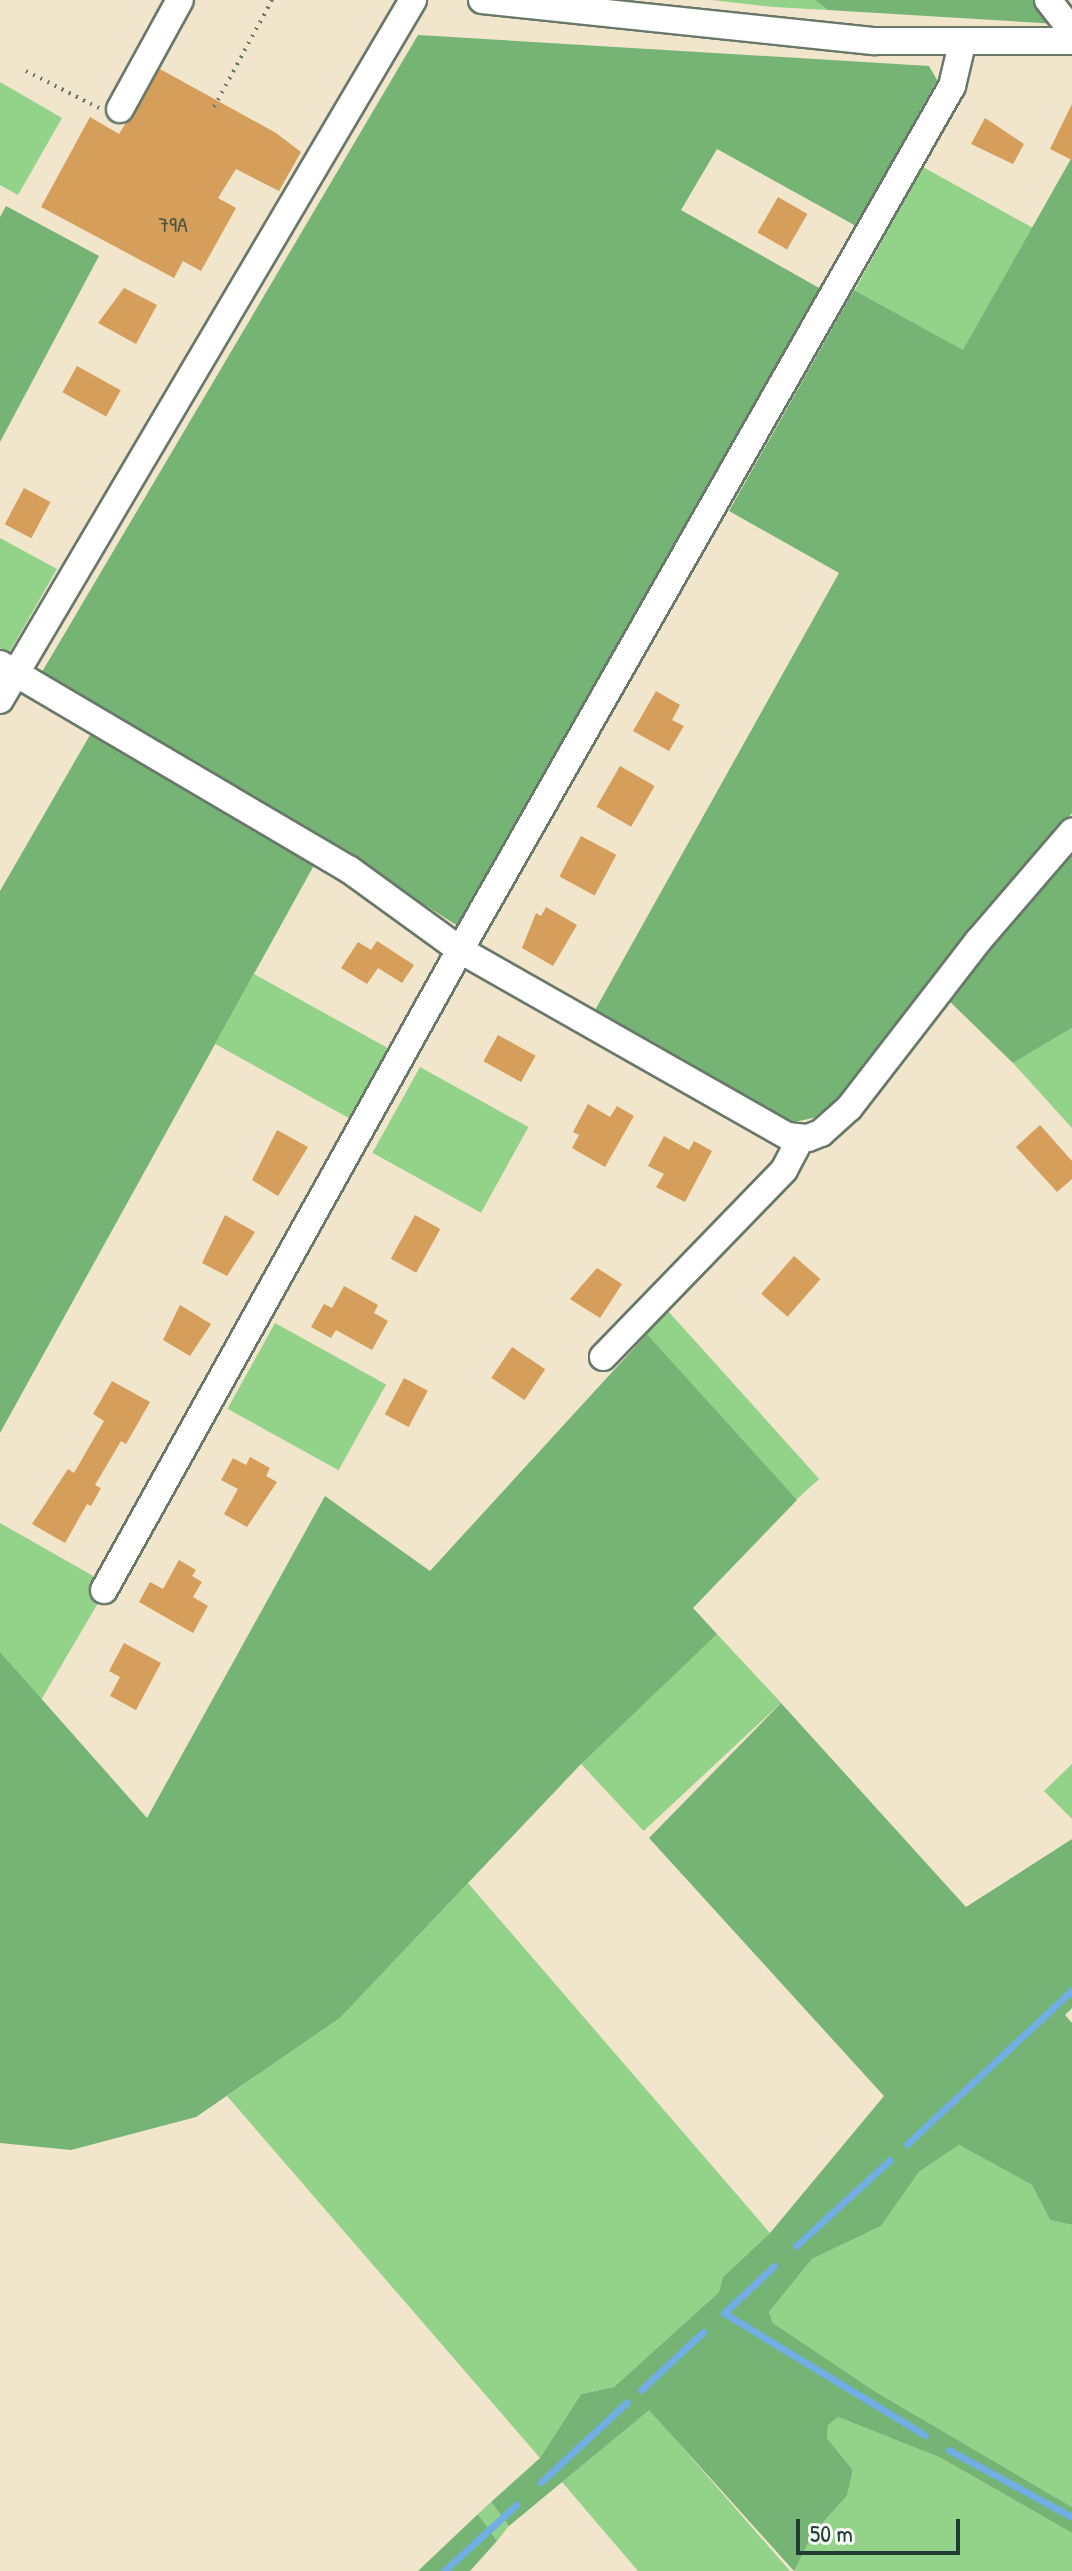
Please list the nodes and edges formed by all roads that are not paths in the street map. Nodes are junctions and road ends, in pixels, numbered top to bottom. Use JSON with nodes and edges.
{"nodes":[{"id":1,"x":180,"y":0,"type":"edge"},
{"id":2,"x":413,"y":0,"type":"edge"},
{"id":3,"x":482,"y":0,"type":"edge"},
{"id":4,"x":1048,"y":0,"type":"edge"},
{"id":5,"x":1072,"y":31,"type":"edge"},
{"id":6,"x":1072,"y":41,"type":"edge"},
{"id":7,"x":962,"y":44,"type":"junction"},
{"id":8,"x":120,"y":109,"type":"road end"},
{"id":9,"x":8,"y":668,"type":"edge"},
{"id":10,"x":0,"y":700,"type":"edge"},
{"id":11,"x":1072,"y":832,"type":"edge"},
{"id":12,"x":460,"y":950,"type":"junction"},
{"id":13,"x":801,"y":1138,"type":"junction"},
{"id":14,"x":603,"y":1357,"type":"dead end"},
{"id":15,"x":104,"y":1590,"type":"dead end"}],
"edges":[{"from":1,"to":8,"type":"street"},
{"from":2,"to":9,"type":"street"},
{"from":3,"to":7,"type":"street"},
{"from":4,"to":5,"type":"street"},
{"from":6,"to":7,"type":"street"},
{"from":7,"to":12,"type":"street"},
{"from":9,"to":10,"type":"street"},
{"from":9,"to":12,"type":"street"},
{"from":11,"to":13,"type":"street"},
{"from":12,"to":13,"type":"street"},
{"from":12,"to":15,"type":"street"},
{"from":13,"to":14,"type":"street"}]}
